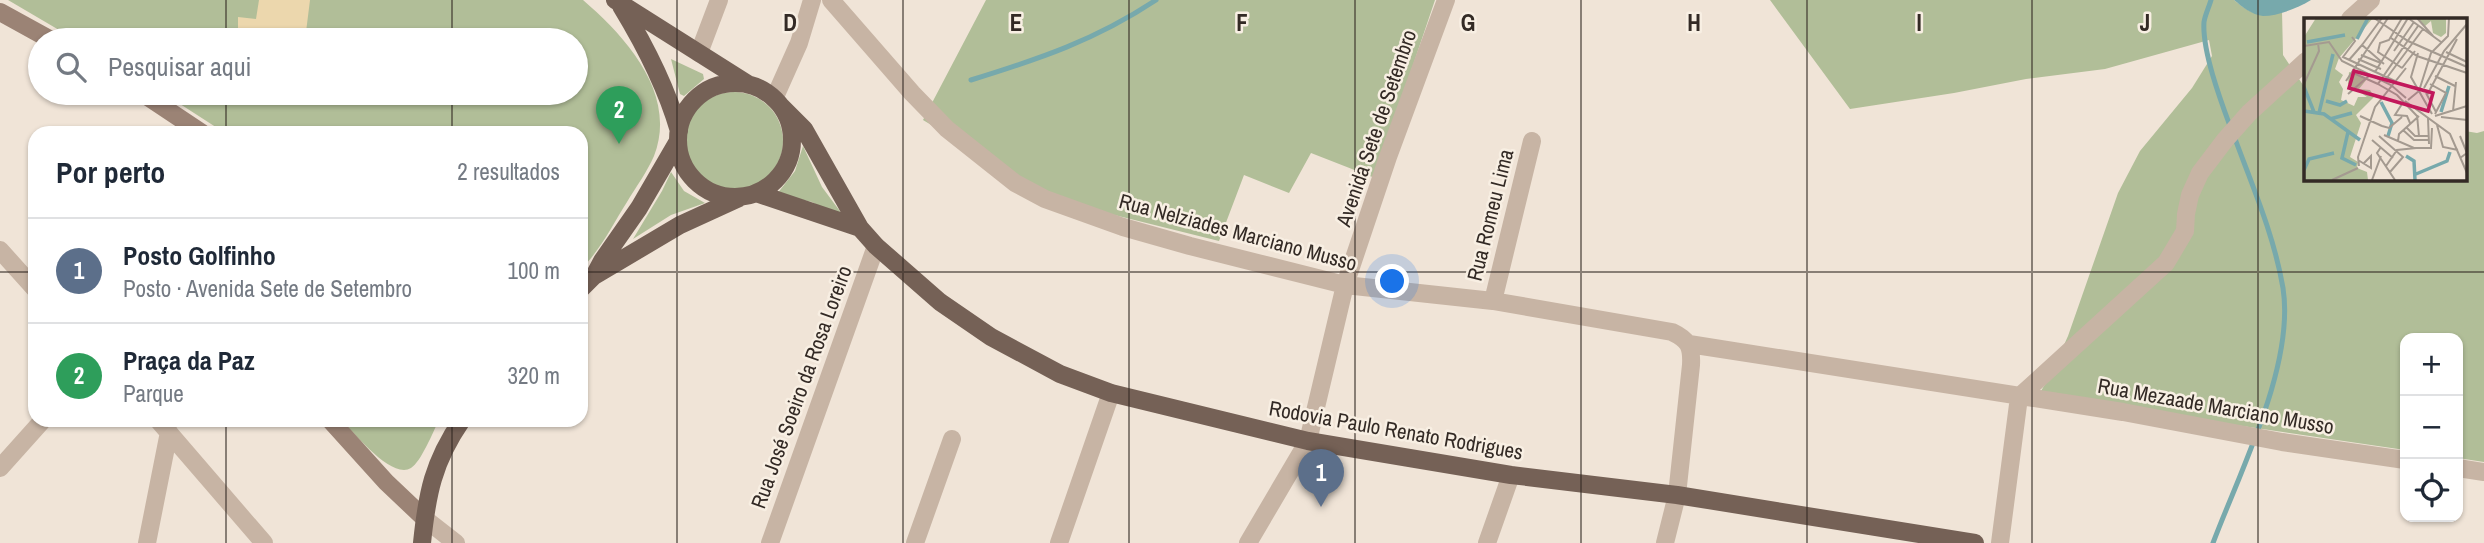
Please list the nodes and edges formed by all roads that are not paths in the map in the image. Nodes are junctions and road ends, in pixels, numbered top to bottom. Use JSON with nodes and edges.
{"nodes":[{"id":1,"x":719,"y":0,"type":"edge"},
{"id":2,"x":812,"y":0,"type":"edge"},
{"id":3,"x":831,"y":0,"type":"edge"},
{"id":4,"x":1446,"y":0,"type":"edge"},
{"id":5,"x":2371,"y":0,"type":"edge"},
{"id":6,"x":617,"y":2,"type":"edge"},
{"id":7,"x":0,"y":12,"type":"edge"},
{"id":8,"x":2351,"y":18,"type":"edge"},
{"id":9,"x":29,"y":28,"type":"edge"},
{"id":10,"x":699,"y":53,"type":"junction"},
{"id":11,"x":2304,"y":62,"type":"edge"},
{"id":12,"x":749,"y":85,"type":"junction"},
{"id":13,"x":778,"y":102,"type":"junction"},
{"id":14,"x":160,"y":105,"type":"edge"},
{"id":15,"x":192,"y":126,"type":"edge"},
{"id":16,"x":679,"y":136,"type":"junction"},
{"id":17,"x":1532,"y":141,"type":"dead end"},
{"id":18,"x":749,"y":195,"type":"junction"},
{"id":19,"x":860,"y":228,"type":"junction"},
{"id":20,"x":876,"y":246,"type":"junction"},
{"id":21,"x":0,"y":250,"type":"edge"},
{"id":22,"x":28,"y":281,"type":"edge"},
{"id":23,"x":588,"y":282,"type":"edge"},
{"id":24,"x":1345,"y":285,"type":"junction"},
{"id":25,"x":1493,"y":301,"type":"junction"},
{"id":26,"x":1689,"y":344,"type":"junction"},
{"id":27,"x":1111,"y":393,"type":"junction"},
{"id":28,"x":2019,"y":397,"type":"junction"},
{"id":29,"x":37,"y":427,"type":"edge"},
{"id":30,"x":163,"y":427,"type":"edge"},
{"id":31,"x":164,"y":427,"type":"edge"},
{"id":32,"x":336,"y":427,"type":"edge"},
{"id":33,"x":458,"y":427,"type":"edge"},
{"id":34,"x":952,"y":439,"type":"dead end"},
{"id":35,"x":1308,"y":441,"type":"junction"},
{"id":36,"x":2400,"y":459,"type":"edge"},
{"id":37,"x":0,"y":468,"type":"edge"},
{"id":38,"x":2463,"y":469,"type":"edge"},
{"id":39,"x":2484,"y":472,"type":"edge"},
{"id":40,"x":1511,"y":475,"type":"junction"},
{"id":41,"x":1677,"y":495,"type":"junction"},
{"id":42,"x":424,"y":518,"type":"junction"},
{"id":43,"x":1918,"y":539,"type":"edge"},
{"id":44,"x":147,"y":543,"type":"edge"},
{"id":45,"x":264,"y":543,"type":"edge"},
{"id":46,"x":422,"y":543,"type":"edge"},
{"id":47,"x":456,"y":543,"type":"edge"},
{"id":48,"x":769,"y":543,"type":"edge"},
{"id":49,"x":915,"y":543,"type":"edge"},
{"id":50,"x":1059,"y":543,"type":"edge"},
{"id":51,"x":1248,"y":543,"type":"edge"},
{"id":52,"x":1487,"y":543,"type":"edge"},
{"id":53,"x":1665,"y":543,"type":"edge"},
{"id":54,"x":1975,"y":543,"type":"edge"},
{"id":55,"x":2000,"y":543,"type":"edge"}],
"edges":[{"from":1,"to":10,"type":"street"},
{"from":2,"to":13,"type":"street"},
{"from":3,"to":24,"type":"street","name":"Rua Nelziades Marciano Musso"},
{"from":4,"to":24,"type":"street","name":"Avenida Sete de Setembro"},
{"from":5,"to":8,"type":"street"},
{"from":6,"to":10,"type":"main road"},
{"from":6,"to":16,"type":"main road"},
{"from":7,"to":9,"type":"street"},
{"from":10,"to":12,"type":"main road"},
{"from":11,"to":28,"type":"street"},
{"from":12,"to":13,"type":"main road"},
{"from":12,"to":16,"type":"main road"},
{"from":13,"to":18,"type":"main road"},
{"from":13,"to":19,"type":"main road","name":"Rodovia Paulo Renato Rodrigues"},
{"from":14,"to":15,"type":"street"},
{"from":16,"to":18,"type":"main road"},
{"from":16,"to":23,"type":"main road"},
{"from":17,"to":25,"type":"street","name":"Rua Romeu Lima"},
{"from":18,"to":19,"type":"main road"},
{"from":18,"to":23,"type":"main road"},
{"from":19,"to":20,"type":"main road","name":"Rodovia Paulo Renato Rodrigues"},
{"from":20,"to":27,"type":"main road","name":"Rodovia Paulo Renato Rodrigues"},
{"from":20,"to":48,"type":"street","name":"Rua José Soeiro da Rosa Loreiro"},
{"from":21,"to":22,"type":"street"},
{"from":24,"to":25,"type":"street","name":"Rua Nelziades Marciano Musso"},
{"from":24,"to":35,"type":"street","name":"Avenida Sete de Setembro"},
{"from":25,"to":26,"type":"street","name":"Rua Nelziades Marciano Musso"},
{"from":26,"to":28,"type":"street","name":"Rua Mezaade Marciano Musso"},
{"from":26,"to":41,"type":"street"},
{"from":27,"to":35,"type":"main road","name":"Rodovia Paulo Renato Rodrigues"},
{"from":27,"to":50,"type":"street"},
{"from":28,"to":36,"type":"street","name":"Rua Mezaade Marciano Musso"},
{"from":28,"to":55,"type":"street"},
{"from":29,"to":37,"type":"street"},
{"from":30,"to":44,"type":"street"},
{"from":31,"to":45,"type":"street"},
{"from":32,"to":42,"type":"street"},
{"from":33,"to":42,"type":"main road"},
{"from":34,"to":49,"type":"street"},
{"from":35,"to":40,"type":"main road","name":"Rodovia Paulo Renato Rodrigues"},
{"from":35,"to":51,"type":"street","name":"Avenida Sete de Setembro"},
{"from":38,"to":39,"type":"street"},
{"from":40,"to":41,"type":"main road","name":"Rodovia Paulo Renato Rodrigues"},
{"from":40,"to":52,"type":"street"},
{"from":41,"to":43,"type":"main road","name":"Rodovia Paulo Renato Rodrigues"},
{"from":41,"to":53,"type":"street"},
{"from":42,"to":46,"type":"main road"},
{"from":42,"to":47,"type":"street"},
{"from":43,"to":54,"type":"main road","name":"Rodovia Paulo Renato Rodrigues"}]}
